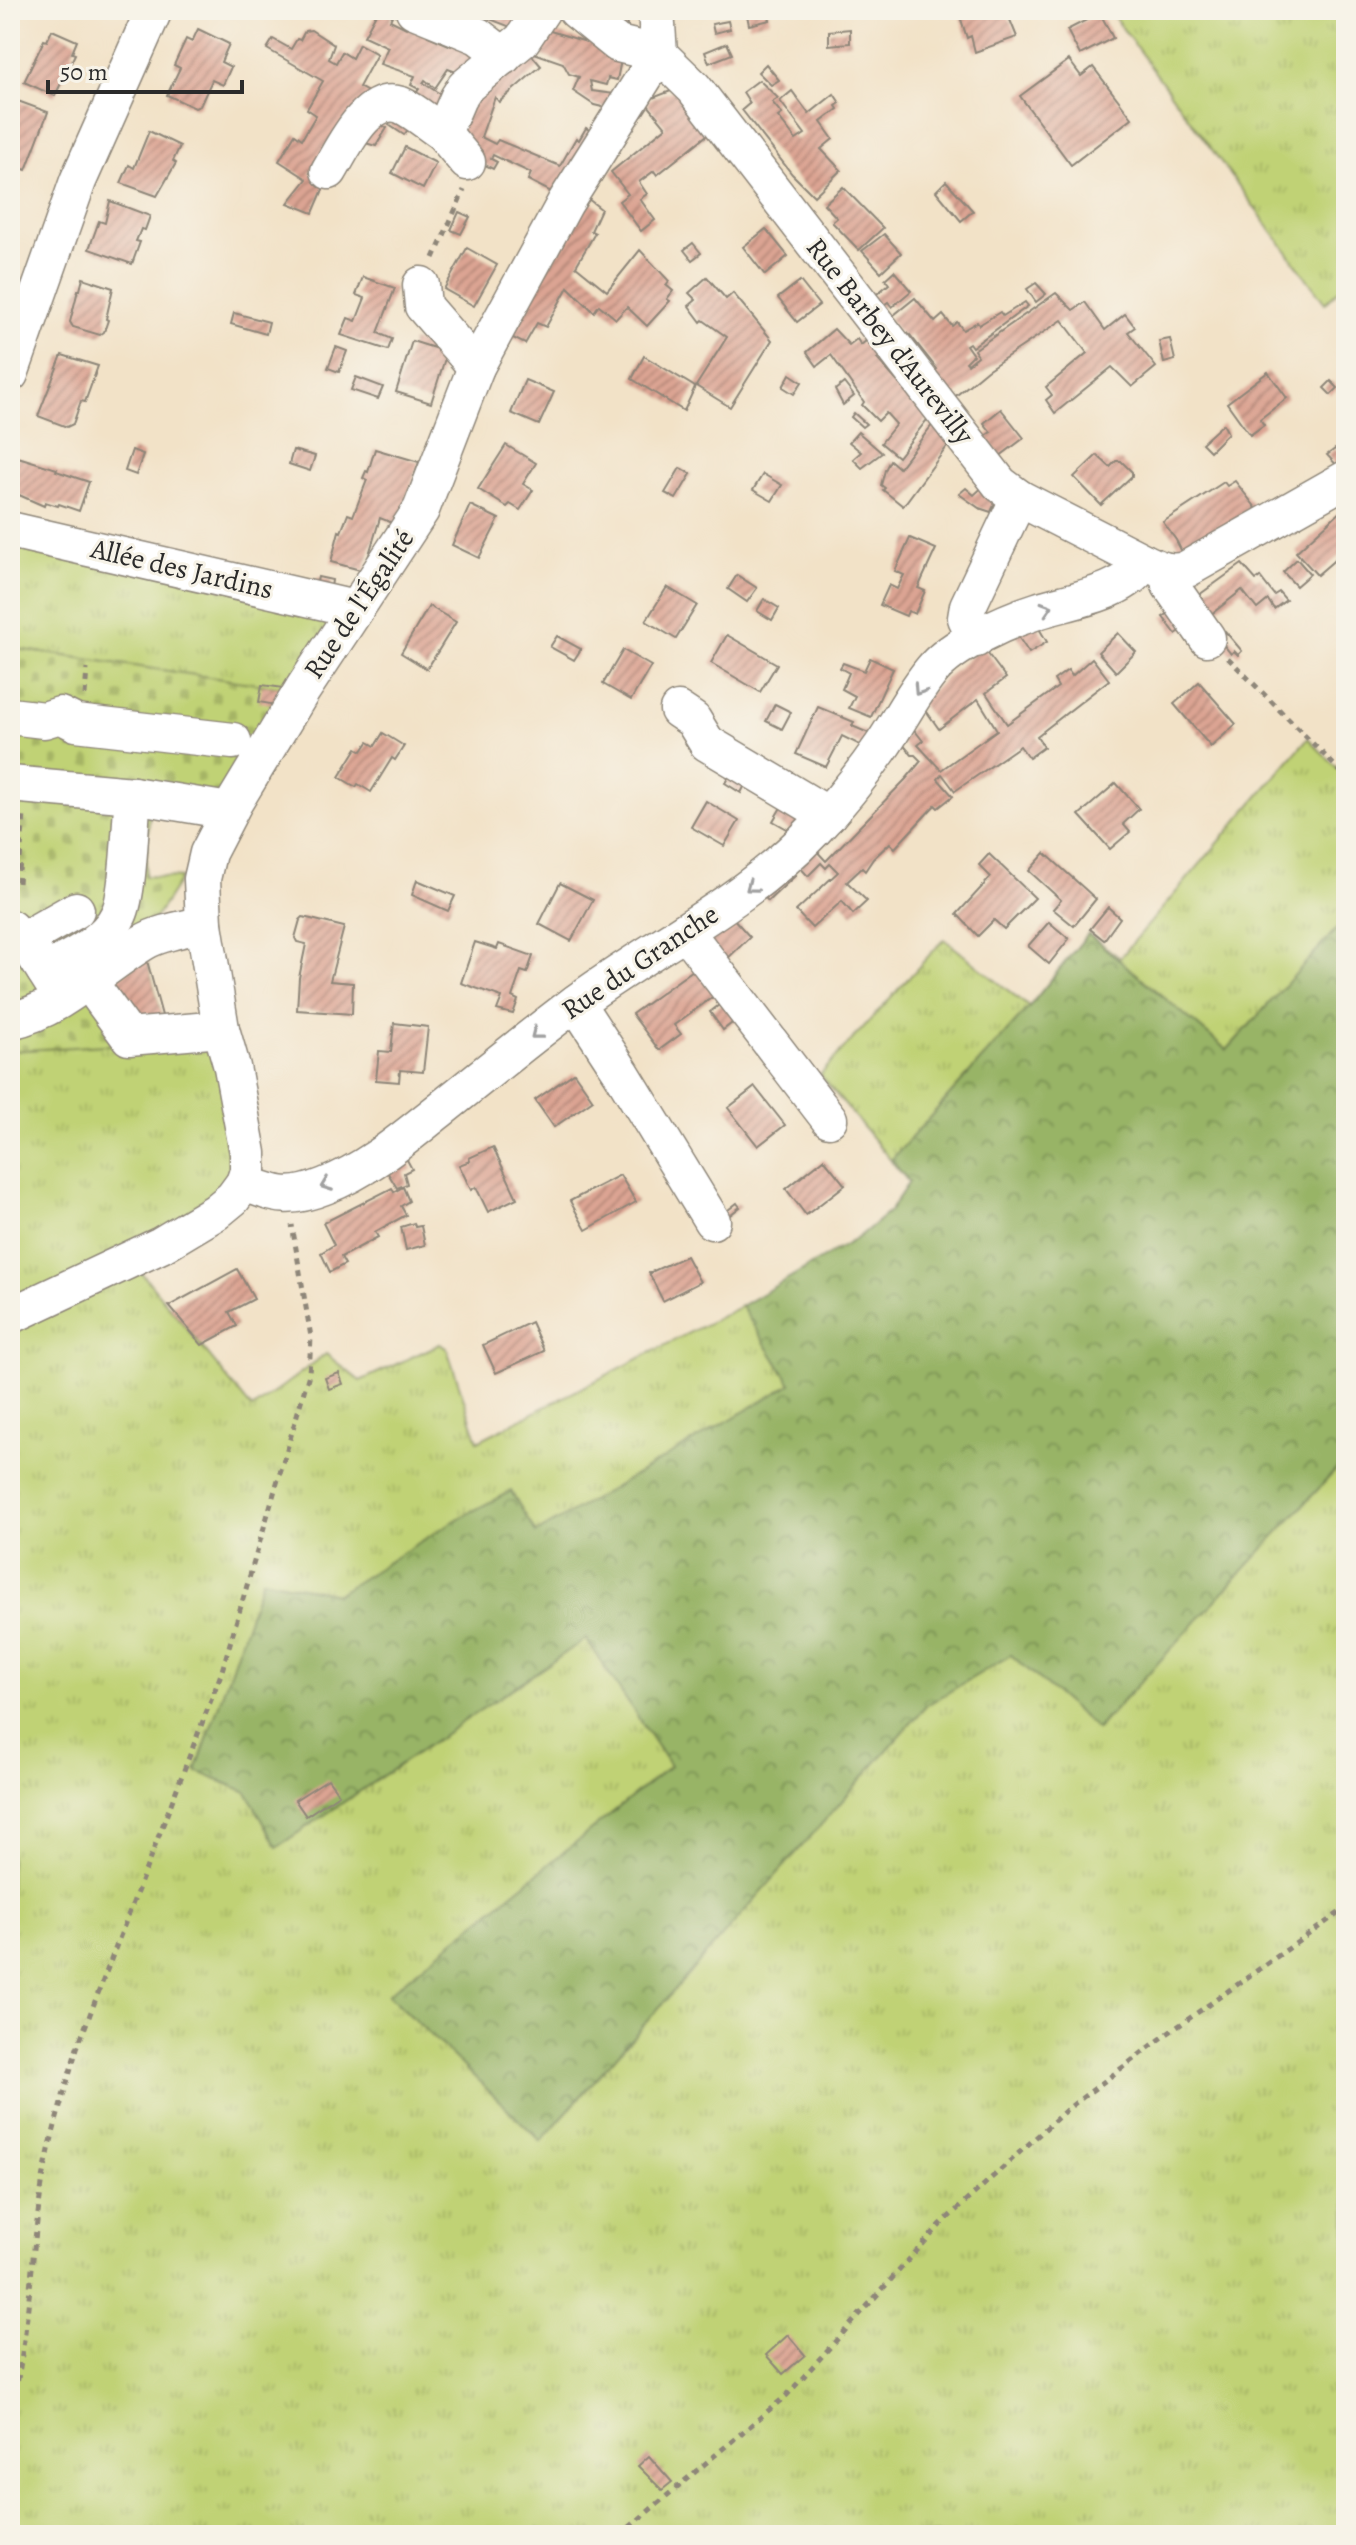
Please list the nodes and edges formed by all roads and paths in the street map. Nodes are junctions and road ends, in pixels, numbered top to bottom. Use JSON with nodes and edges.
{"nodes":[{"id":1,"x":154,"y":10,"type":"edge"},
{"id":2,"x":414,"y":10,"type":"edge"},
{"id":3,"x":542,"y":10,"type":"edge"},
{"id":4,"x":576,"y":10,"type":"edge"},
{"id":5,"x":656,"y":10,"type":"edge"},
{"id":6,"x":659,"y":54,"type":"junction"},
{"id":7,"x":504,"y":56,"type":"junction"},
{"id":8,"x":443,"y":133,"type":"junction"},
{"id":9,"x":467,"y":162,"type":"joint"},
{"id":10,"x":329,"y":171,"type":"dead end"},
{"id":11,"x":421,"y":285,"type":"joint"},
{"id":12,"x":476,"y":367,"type":"junction"},
{"id":13,"x":10,"y":374,"type":"edge"},
{"id":14,"x":1346,"y":479,"type":"edge"},
{"id":15,"x":1019,"y":498,"type":"junction"},
{"id":16,"x":10,"y":530,"type":"edge"},
{"id":17,"x":1156,"y":567,"type":"junction"},
{"id":18,"x":355,"y":609,"type":"junction"},
{"id":19,"x":1207,"y":638,"type":"joint"},
{"id":20,"x":976,"y":639,"type":"junction"},
{"id":21,"x":678,"y":710,"type":"dead end"},
{"id":22,"x":43,"y":720,"type":"edge"},
{"id":23,"x":233,"y":741,"type":"dead end"},
{"id":24,"x":1346,"y":777,"type":"edge"},
{"id":25,"x":133,"y":795,"type":"junction"},
{"id":26,"x":17,"y":799,"type":"edge"},
{"id":27,"x":229,"y":811,"type":"junction"},
{"id":28,"x":828,"y":815,"type":"junction"},
{"id":29,"x":18,"y":883,"type":"dead end"},
{"id":30,"x":76,"y":910,"type":"dead end"},
{"id":31,"x":204,"y":924,"type":"junction"},
{"id":32,"x":685,"y":931,"type":"junction"},
{"id":33,"x":17,"y":934,"type":"edge"},
{"id":34,"x":65,"y":984,"type":"junction"},
{"id":35,"x":576,"y":1003,"type":"junction"},
{"id":36,"x":10,"y":1021,"type":"edge"},
{"id":37,"x":221,"y":1029,"type":"junction"},
{"id":38,"x":829,"y":1119,"type":"dead end"},
{"id":39,"x":244,"y":1183,"type":"junction"},
{"id":40,"x":286,"y":1197,"type":"junction"},
{"id":41,"x":712,"y":1221,"type":"dead end"},
{"id":42,"x":10,"y":1316,"type":"edge"},
{"id":43,"x":1346,"y":1908,"type":"edge"},
{"id":44,"x":10,"y":2416,"type":"edge"},
{"id":45,"x":620,"y":2535,"type":"edge"}],
"edges":[{"from":1,"to":13,"type":"street"},
{"from":2,"to":7,"type":"street"},
{"from":3,"to":7,"type":"street"},
{"from":4,"to":6,"type":"street"},
{"from":5,"to":6,"type":"street"},
{"from":6,"to":12,"type":"street","name":"Rue de l'Égalité"},
{"from":6,"to":15,"type":"street","name":"Rue Barbey d'Aurevilly"},
{"from":7,"to":8,"type":"street"},
{"from":8,"to":9,"type":"street"},
{"from":8,"to":10,"type":"street"},
{"from":9,"to":11,"type":"path"},
{"from":11,"to":12,"type":"street"},
{"from":12,"to":18,"type":"street","name":"Rue de l'Égalité"},
{"from":14,"to":17,"type":"street"},
{"from":15,"to":17,"type":"street","name":"Rue Barbey d'Aurevilly"},
{"from":15,"to":20,"type":"street"},
{"from":16,"to":18,"type":"street","name":"Allée des Jardins"},
{"from":17,"to":19,"type":"street"},
{"from":20,"to":17,"type":"street","name":"Rue du Granche","one_way":true},
{"from":18,"to":27,"type":"street","name":"Rue de l'Égalité"},
{"from":19,"to":24,"type":"path"},
{"from":20,"to":28,"type":"street","name":"Rue du Granche","one_way":true},
{"from":21,"to":28,"type":"street"},
{"from":22,"to":23,"type":"street"},
{"from":25,"to":26,"type":"street"},
{"from":25,"to":27,"type":"street"},
{"from":25,"to":34,"type":"street"},
{"from":26,"to":29,"type":"path"},
{"from":27,"to":31,"type":"street","name":"Rue de l'Égalité"},
{"from":28,"to":32,"type":"street","name":"Rue du Granche","one_way":true},
{"from":30,"to":33,"type":"street"},
{"from":31,"to":34,"type":"street"},
{"from":31,"to":37,"type":"street","name":"Rue de l'Égalité"},
{"from":32,"to":35,"type":"street","name":"Rue du Granche"},
{"from":32,"to":38,"type":"street"},
{"from":33,"to":34,"type":"street"},
{"from":34,"to":36,"type":"street"},
{"from":34,"to":37,"type":"street"},
{"from":35,"to":40,"type":"street","name":"Rue du Granche","one_way":true},
{"from":35,"to":41,"type":"street"},
{"from":37,"to":39,"type":"street","name":"Rue de l'Égalité"},
{"from":39,"to":40,"type":"street"},
{"from":39,"to":42,"type":"street"},
{"from":40,"to":44,"type":"path"},
{"from":43,"to":45,"type":"path"}]}
